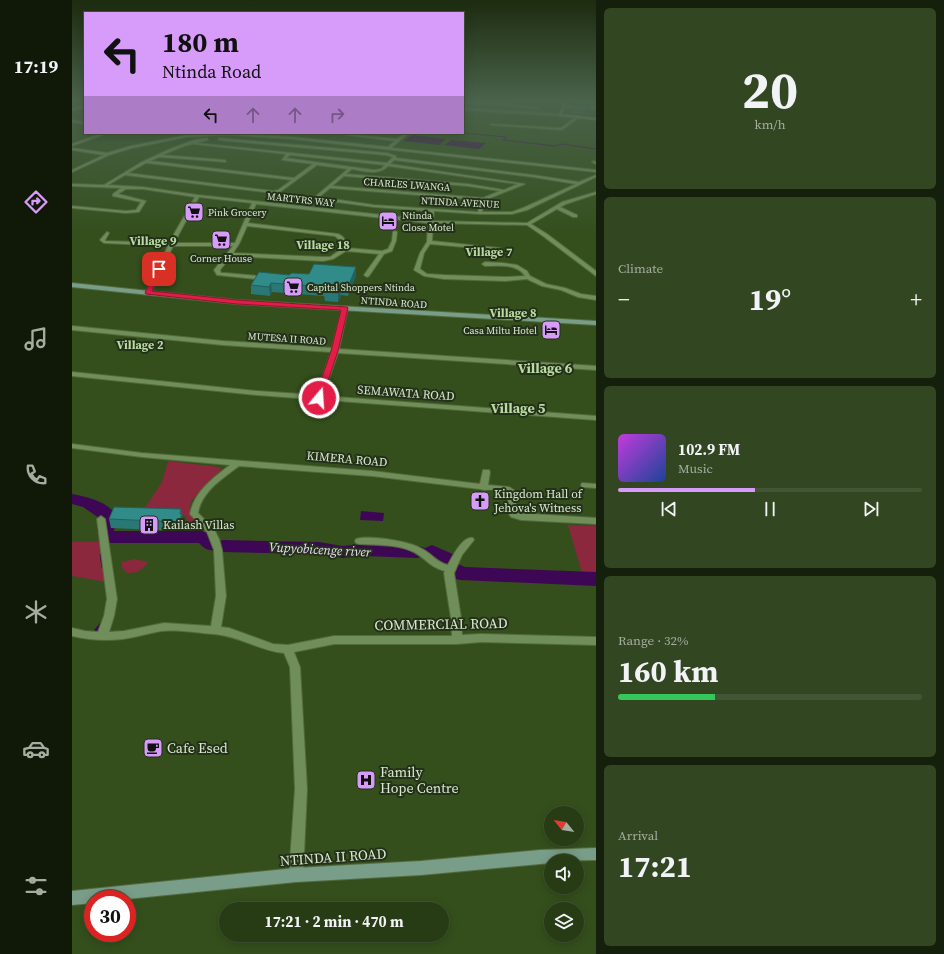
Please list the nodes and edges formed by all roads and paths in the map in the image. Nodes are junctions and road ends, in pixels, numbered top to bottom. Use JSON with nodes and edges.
{"nodes":[{"id":1,"x":344,"y":144,"type":"edge"},
{"id":2,"x":143,"y":145,"type":"edge"},
{"id":3,"x":173,"y":145,"type":"edge"},
{"id":4,"x":184,"y":145,"type":"edge"},
{"id":5,"x":204,"y":145,"type":"edge"},
{"id":6,"x":289,"y":145,"type":"edge"},
{"id":7,"x":349,"y":145,"type":"edge"},
{"id":8,"x":393,"y":145,"type":"edge"},
{"id":9,"x":177,"y":147,"type":"junction"},
{"id":10,"x":72,"y":149,"type":"edge"},
{"id":11,"x":337,"y":149,"type":"junction"},
{"id":12,"x":388,"y":149,"type":"junction"},
{"id":13,"x":290,"y":153,"type":"junction"},
{"id":14,"x":108,"y":154,"type":"junction"},
{"id":15,"x":159,"y":156,"type":"junction"},
{"id":16,"x":393,"y":159,"type":"junction"},
{"id":17,"x":225,"y":161,"type":"dead end"},
{"id":18,"x":147,"y":162,"type":"junction"},
{"id":19,"x":315,"y":164,"type":"junction"},
{"id":20,"x":387,"y":165,"type":"junction"},
{"id":21,"x":72,"y":167,"type":"edge"},
{"id":22,"x":78,"y":167,"type":"junction"},
{"id":23,"x":351,"y":168,"type":"junction"},
{"id":24,"x":72,"y":171,"type":"edge"},
{"id":25,"x":596,"y":171,"type":"edge"},
{"id":26,"x":126,"y":174,"type":"junction"},
{"id":27,"x":343,"y":175,"type":"junction"},
{"id":28,"x":533,"y":176,"type":"junction"},
{"id":29,"x":596,"y":176,"type":"edge"},
{"id":30,"x":296,"y":179,"type":"junction"},
{"id":31,"x":578,"y":183,"type":"junction"},
{"id":32,"x":523,"y":184,"type":"junction"},
{"id":33,"x":72,"y":185,"type":"edge"},
{"id":34,"x":106,"y":186,"type":"junction"},
{"id":35,"x":126,"y":187,"type":"junction"},
{"id":36,"x":329,"y":187,"type":"junction"},
{"id":37,"x":506,"y":191,"type":"junction"},
{"id":38,"x":596,"y":193,"type":"edge"},
{"id":39,"x":198,"y":196,"type":"junction"},
{"id":40,"x":483,"y":199,"type":"junction"},
{"id":41,"x":254,"y":203,"type":"junction"},
{"id":42,"x":72,"y":207,"type":"edge"},
{"id":43,"x":556,"y":207,"type":"junction"},
{"id":44,"x":432,"y":210,"type":"junction"},
{"id":45,"x":480,"y":212,"type":"junction"},
{"id":46,"x":575,"y":216,"type":"dead end"},
{"id":47,"x":431,"y":222,"type":"junction"},
{"id":48,"x":245,"y":224,"type":"junction"},
{"id":49,"x":528,"y":224,"type":"junction"},
{"id":50,"x":394,"y":232,"type":"dead end"},
{"id":51,"x":107,"y":233,"type":"dead end"},
{"id":52,"x":429,"y":242,"type":"junction"},
{"id":53,"x":237,"y":244,"type":"junction"},
{"id":54,"x":171,"y":245,"type":"junction"},
{"id":55,"x":345,"y":249,"type":"junction"},
{"id":56,"x":499,"y":249,"type":"dead end"},
{"id":57,"x":382,"y":253,"type":"junction"},
{"id":58,"x":229,"y":254,"type":"junction"},
{"id":59,"x":486,"y":264,"type":"dead end"},
{"id":60,"x":596,"y":274,"type":"edge"},
{"id":61,"x":367,"y":275,"type":"dead end"},
{"id":62,"x":528,"y":277,"type":"junction"},
{"id":63,"x":275,"y":279,"type":"edge"},
{"id":64,"x":72,"y":285,"type":"edge"},
{"id":65,"x":148,"y":293,"type":"junction"},
{"id":66,"x":596,"y":298,"type":"edge"},
{"id":67,"x":345,"y":308,"type":"junction"},
{"id":68,"x":596,"y":323,"type":"edge"},
{"id":69,"x":72,"y":328,"type":"edge"},
{"id":70,"x":335,"y":351,"type":"junction"},
{"id":71,"x":596,"y":368,"type":"edge"},
{"id":72,"x":72,"y":374,"type":"edge"},
{"id":73,"x":319,"y":398,"type":"junction"},
{"id":74,"x":596,"y":418,"type":"edge"},
{"id":75,"x":72,"y":446,"type":"edge"},
{"id":76,"x":236,"y":464,"type":"junction"},
{"id":77,"x":486,"y":472,"type":"dead end"},
{"id":78,"x":585,"y":485,"type":"dead end"},
{"id":79,"x":596,"y":486,"type":"edge"},
{"id":80,"x":484,"y":488,"type":"junction"},
{"id":81,"x":101,"y":519,"type":"dead end"},
{"id":82,"x":596,"y":521,"type":"edge"},
{"id":83,"x":359,"y":540,"type":"dead end"},
{"id":84,"x":470,"y":540,"type":"dead end"},
{"id":85,"x":451,"y":568,"type":"junction"},
{"id":86,"x":214,"y":630,"type":"junction"},
{"id":87,"x":72,"y":632,"type":"edge"},
{"id":88,"x":102,"y":636,"type":"junction"},
{"id":89,"x":457,"y":640,"type":"junction"},
{"id":90,"x":596,"y":641,"type":"edge"},
{"id":91,"x":288,"y":649,"type":"junction"},
{"id":92,"x":596,"y":854,"type":"edge"},
{"id":93,"x":296,"y":875,"type":"junction"},
{"id":94,"x":72,"y":898,"type":"edge"}],
"edges":[{"from":1,"to":11,"type":"street"},
{"from":2,"to":14,"type":"street"},
{"from":3,"to":9,"type":"street"},
{"from":4,"to":9,"type":"street"},
{"from":5,"to":13,"type":"street"},
{"from":6,"to":11,"type":"street"},
{"from":7,"to":12,"type":"street"},
{"from":8,"to":12,"type":"street"},
{"from":9,"to":15,"type":"street"},
{"from":10,"to":14,"type":"street"},
{"from":11,"to":16,"type":"street"},
{"from":12,"to":25,"type":"street"},
{"from":13,"to":19,"type":"street"},
{"from":13,"to":20,"type":"street"},
{"from":14,"to":22,"type":"street"},
{"from":15,"to":17,"type":"street"},
{"from":15,"to":18,"type":"street"},
{"from":16,"to":20,"type":"street"},
{"from":16,"to":28,"type":"street"},
{"from":18,"to":26,"type":"street"},
{"from":18,"to":30,"type":"street"},
{"from":19,"to":23,"type":"street"},
{"from":19,"to":30,"type":"street"},
{"from":20,"to":23,"type":"street"},
{"from":20,"to":32,"type":"street"},
{"from":21,"to":22,"type":"street"},
{"from":22,"to":24,"type":"street"},
{"from":23,"to":27,"type":"street"},
{"from":26,"to":30,"type":"street"},
{"from":26,"to":34,"type":"street"},
{"from":27,"to":36,"type":"street"},
{"from":27,"to":37,"type":"street"},
{"from":28,"to":31,"type":"street"},
{"from":28,"to":32,"type":"street"},
{"from":29,"to":31,"type":"street","name":"NTINDA AVENUE"},
{"from":31,"to":45,"type":"street","name":"NTINDA AVENUE"},
{"from":32,"to":37,"type":"street"},
{"from":33,"to":34,"type":"street","name":"MARTYRS WAY"},
{"from":34,"to":35,"type":"street","name":"MARTYRS WAY"},
{"from":35,"to":39,"type":"street","name":"MARTYRS WAY"},
{"from":35,"to":42,"type":"street"},
{"from":36,"to":40,"type":"street","name":"CHARLES LWANGA"},
{"from":36,"to":44,"type":"street","name":"NTINDA AVENUE"},
{"from":37,"to":40,"type":"street"},
{"from":38,"to":43,"type":"street"},
{"from":39,"to":41,"type":"street","name":"MARTYRS WAY"},
{"from":39,"to":54,"type":"street"},
{"from":40,"to":45,"type":"street"},
{"from":41,"to":47,"type":"street","name":"MARTYRS WAY"},
{"from":41,"to":48,"type":"street"},
{"from":43,"to":46,"type":"street"},
{"from":43,"to":49,"type":"street"},
{"from":44,"to":45,"type":"street","name":"NTINDA AVENUE"},
{"from":44,"to":47,"type":"street"},
{"from":47,"to":49,"type":"street","name":"MARTYRS WAY"},
{"from":47,"to":52,"type":"street"},
{"from":48,"to":53,"type":"street"},
{"from":48,"to":55,"type":"street"},
{"from":49,"to":60,"type":"street"},
{"from":50,"to":57,"type":"street"},
{"from":51,"to":54,"type":"street"},
{"from":52,"to":56,"type":"street"},
{"from":52,"to":62,"type":"street"},
{"from":53,"to":54,"type":"street"},
{"from":53,"to":58,"type":"street"},
{"from":54,"to":65,"type":"street"},
{"from":55,"to":57,"type":"street"},
{"from":55,"to":58,"type":"street"},
{"from":57,"to":61,"type":"street"},
{"from":58,"to":63,"type":"street"},
{"from":59,"to":62,"type":"street"},
{"from":62,"to":66,"type":"street"},
{"from":64,"to":65,"type":"main road","name":"NTINDA ROAD"},
{"from":65,"to":67,"type":"main road","name":"NTINDA ROAD"},
{"from":67,"to":68,"type":"main road","name":"NTINDA ROAD"},
{"from":67,"to":70,"type":"street"},
{"from":69,"to":70,"type":"street","name":"MUTESA II ROAD"},
{"from":70,"to":71,"type":"street","name":"MUTESA II ROAD"},
{"from":70,"to":73,"type":"street"},
{"from":72,"to":73,"type":"street","name":"SEMAWATA ROAD"},
{"from":73,"to":74,"type":"street","name":"SEMAWATA ROAD"},
{"from":75,"to":76,"type":"street","name":"KIMERA ROAD"},
{"from":76,"to":80,"type":"street","name":"KIMERA ROAD"},
{"from":76,"to":86,"type":"street"},
{"from":77,"to":80,"type":"street"},
{"from":78,"to":79,"type":"street"},
{"from":80,"to":82,"type":"street","name":"KIMERA ROAD"},
{"from":81,"to":88,"type":"street"},
{"from":83,"to":85,"type":"street"},
{"from":84,"to":85,"type":"street"},
{"from":85,"to":89,"type":"street"},
{"from":86,"to":88,"type":"street","name":"COMMERCIAL ROAD"},
{"from":86,"to":91,"type":"street","name":"COMMERCIAL ROAD"},
{"from":87,"to":88,"type":"street","name":"COMMERCIAL ROAD"},
{"from":89,"to":90,"type":"street","name":"COMMERCIAL ROAD"},
{"from":89,"to":91,"type":"street","name":"COMMERCIAL ROAD"},
{"from":91,"to":93,"type":"street"},
{"from":92,"to":93,"type":"main road","name":"NTINDA II ROAD"},
{"from":93,"to":94,"type":"main road","name":"NTINDA II ROAD"}]}
